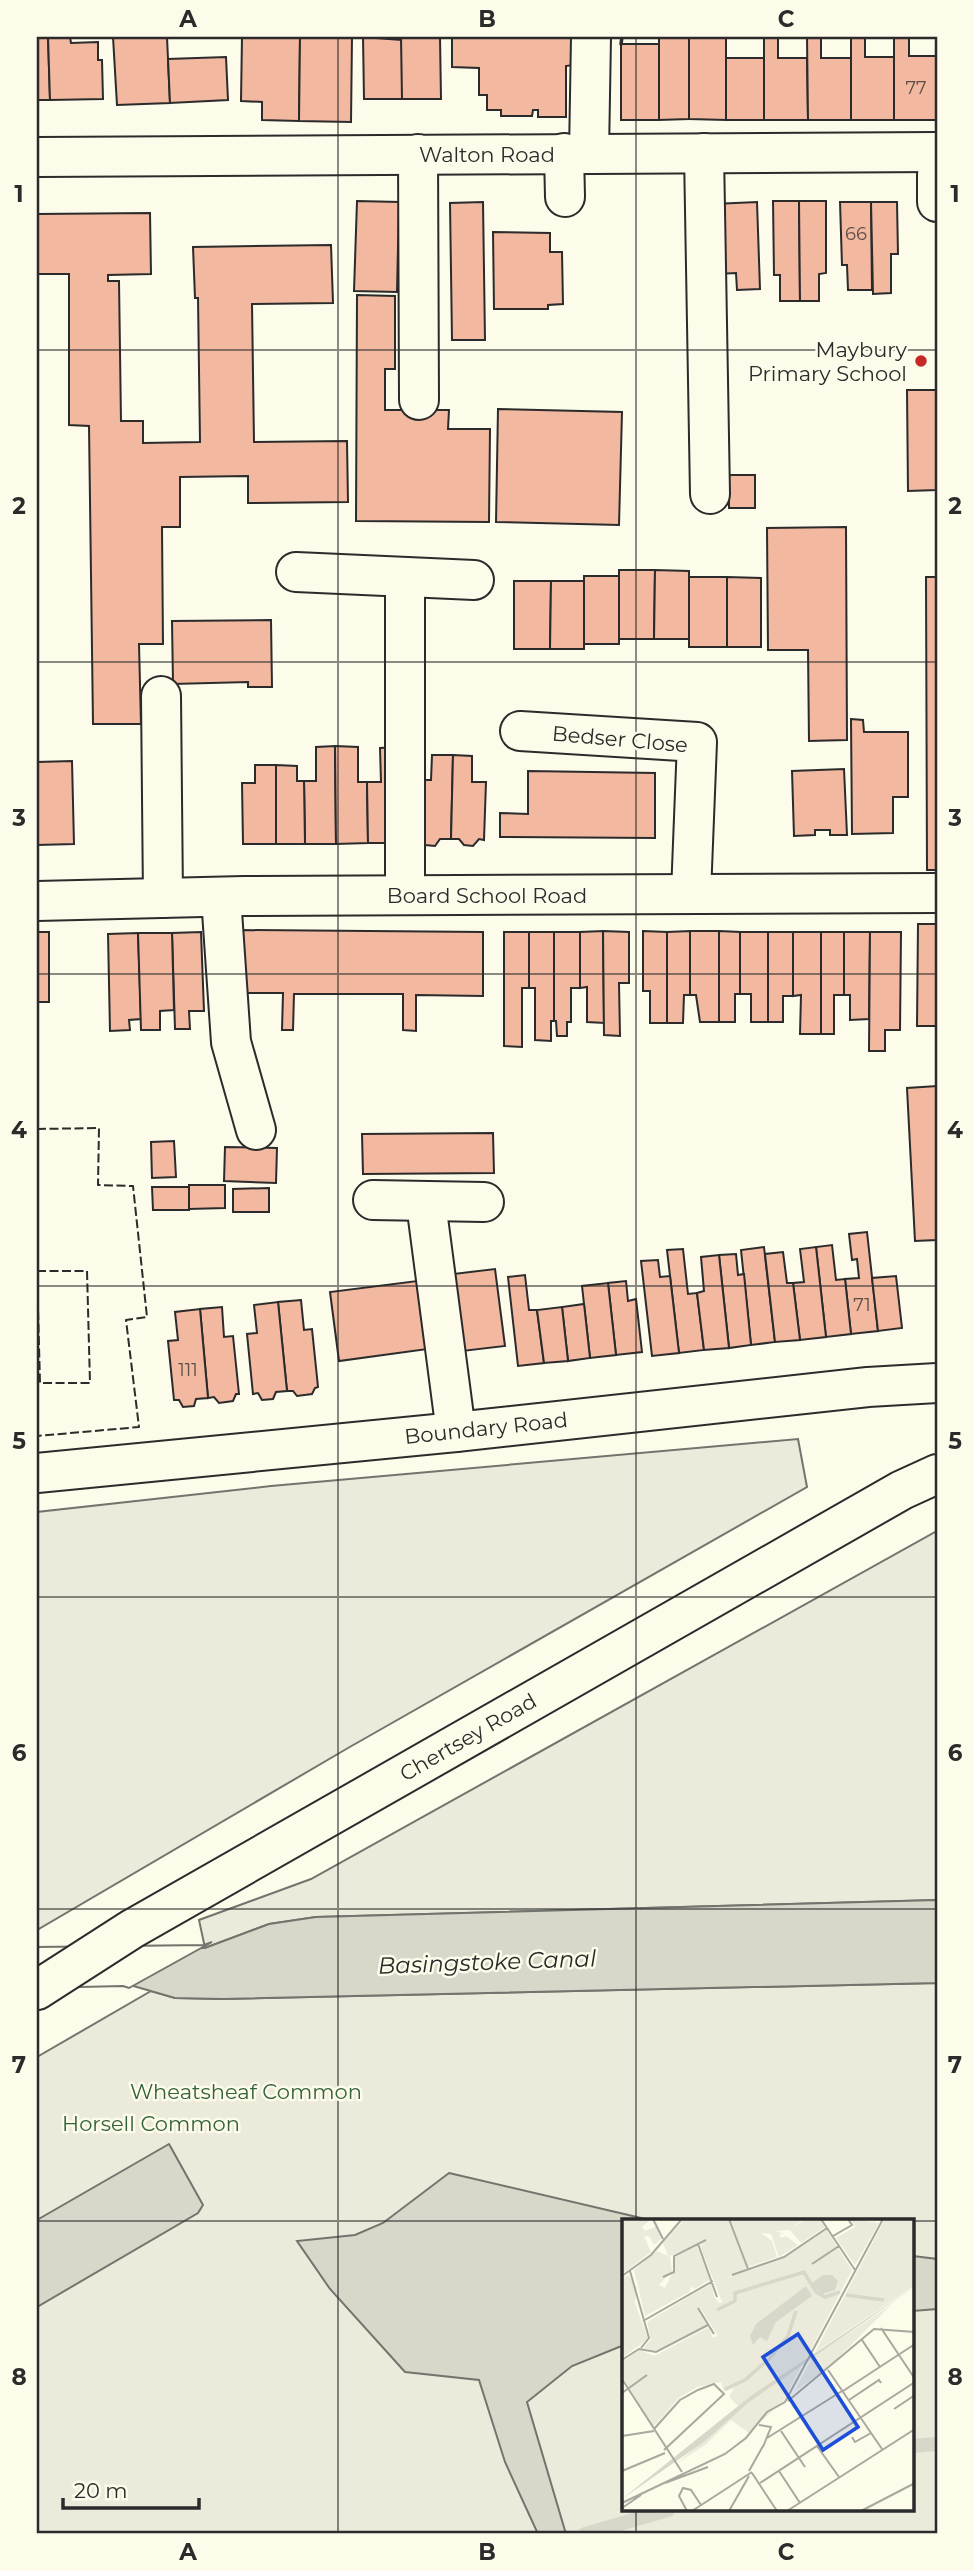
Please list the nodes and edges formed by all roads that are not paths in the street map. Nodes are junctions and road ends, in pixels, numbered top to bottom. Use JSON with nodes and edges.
{"nodes":[{"id":1,"x":591,"y":37,"type":"edge"},
{"id":2,"x":937,"y":152,"type":"edge"},
{"id":3,"x":576,"y":153,"type":"junction"},
{"id":4,"x":705,"y":153,"type":"junction"},
{"id":5,"x":418,"y":154,"type":"junction"},
{"id":6,"x":37,"y":157,"type":"edge"},
{"id":7,"x":937,"y":174,"type":"edge"},
{"id":8,"x":565,"y":197,"type":"dead end"},
{"id":9,"x":937,"y":202,"type":"edge"},
{"id":10,"x":419,"y":400,"type":"dead end"},
{"id":11,"x":710,"y":494,"type":"dead end"},
{"id":12,"x":296,"y":572,"type":"dead end"},
{"id":13,"x":405,"y":577,"type":"junction"},
{"id":14,"x":474,"y":580,"type":"dead end"},
{"id":15,"x":161,"y":696,"type":"dead end"},
{"id":16,"x":520,"y":731,"type":"dead end"},
{"id":17,"x":937,"y":893,"type":"edge"},
{"id":18,"x":691,"y":894,"type":"junction"},
{"id":19,"x":405,"y":895,"type":"junction"},
{"id":20,"x":221,"y":897,"type":"junction"},
{"id":21,"x":163,"y":898,"type":"junction"},
{"id":22,"x":37,"y":901,"type":"edge"},
{"id":23,"x":256,"y":1130,"type":"dead end"},
{"id":24,"x":373,"y":1200,"type":"dead end"},
{"id":25,"x":484,"y":1202,"type":"dead end"},
{"id":26,"x":426,"y":1203,"type":"junction"},
{"id":27,"x":937,"y":1381,"type":"edge"},
{"id":28,"x":456,"y":1432,"type":"junction"},
{"id":29,"x":937,"y":1459,"type":"edge"},
{"id":30,"x":37,"y":1473,"type":"edge"},
{"id":31,"x":937,"y":1475,"type":"edge"},
{"id":32,"x":902,"y":1490,"type":"junction"},
{"id":33,"x":37,"y":1990,"type":"edge"}],
"edges":[{"from":1,"to":3,"type":"street"},
{"from":2,"to":4,"type":"street","name":"Walton Road"},
{"from":3,"to":4,"type":"street","name":"Walton Road"},
{"from":3,"to":5,"type":"street","name":"Walton Road"},
{"from":3,"to":8,"type":"street"},
{"from":4,"to":11,"type":"street"},
{"from":5,"to":6,"type":"street","name":"Walton Road"},
{"from":5,"to":10,"type":"street"},
{"from":7,"to":9,"type":"street"},
{"from":12,"to":13,"type":"street"},
{"from":13,"to":14,"type":"street"},
{"from":13,"to":19,"type":"street"},
{"from":15,"to":21,"type":"street"},
{"from":16,"to":18,"type":"street","name":"Bedser Close"},
{"from":17,"to":18,"type":"street","name":"Board School Road"},
{"from":18,"to":19,"type":"street","name":"Board School Road"},
{"from":19,"to":20,"type":"street","name":"Board School Road"},
{"from":20,"to":21,"type":"street","name":"Board School Road"},
{"from":20,"to":23,"type":"street"},
{"from":21,"to":22,"type":"street","name":"Board School Road"},
{"from":24,"to":26,"type":"street"},
{"from":25,"to":26,"type":"street"},
{"from":26,"to":28,"type":"street"},
{"from":27,"to":28,"type":"street","name":"Boundary Road"},
{"from":28,"to":30,"type":"street","name":"Boundary Road"},
{"from":29,"to":32,"type":"street","name":"Chertsey Road"},
{"from":31,"to":32,"type":"street","name":"Chertsey Road"},
{"from":32,"to":33,"type":"street","name":"Chertsey Road"}]}
